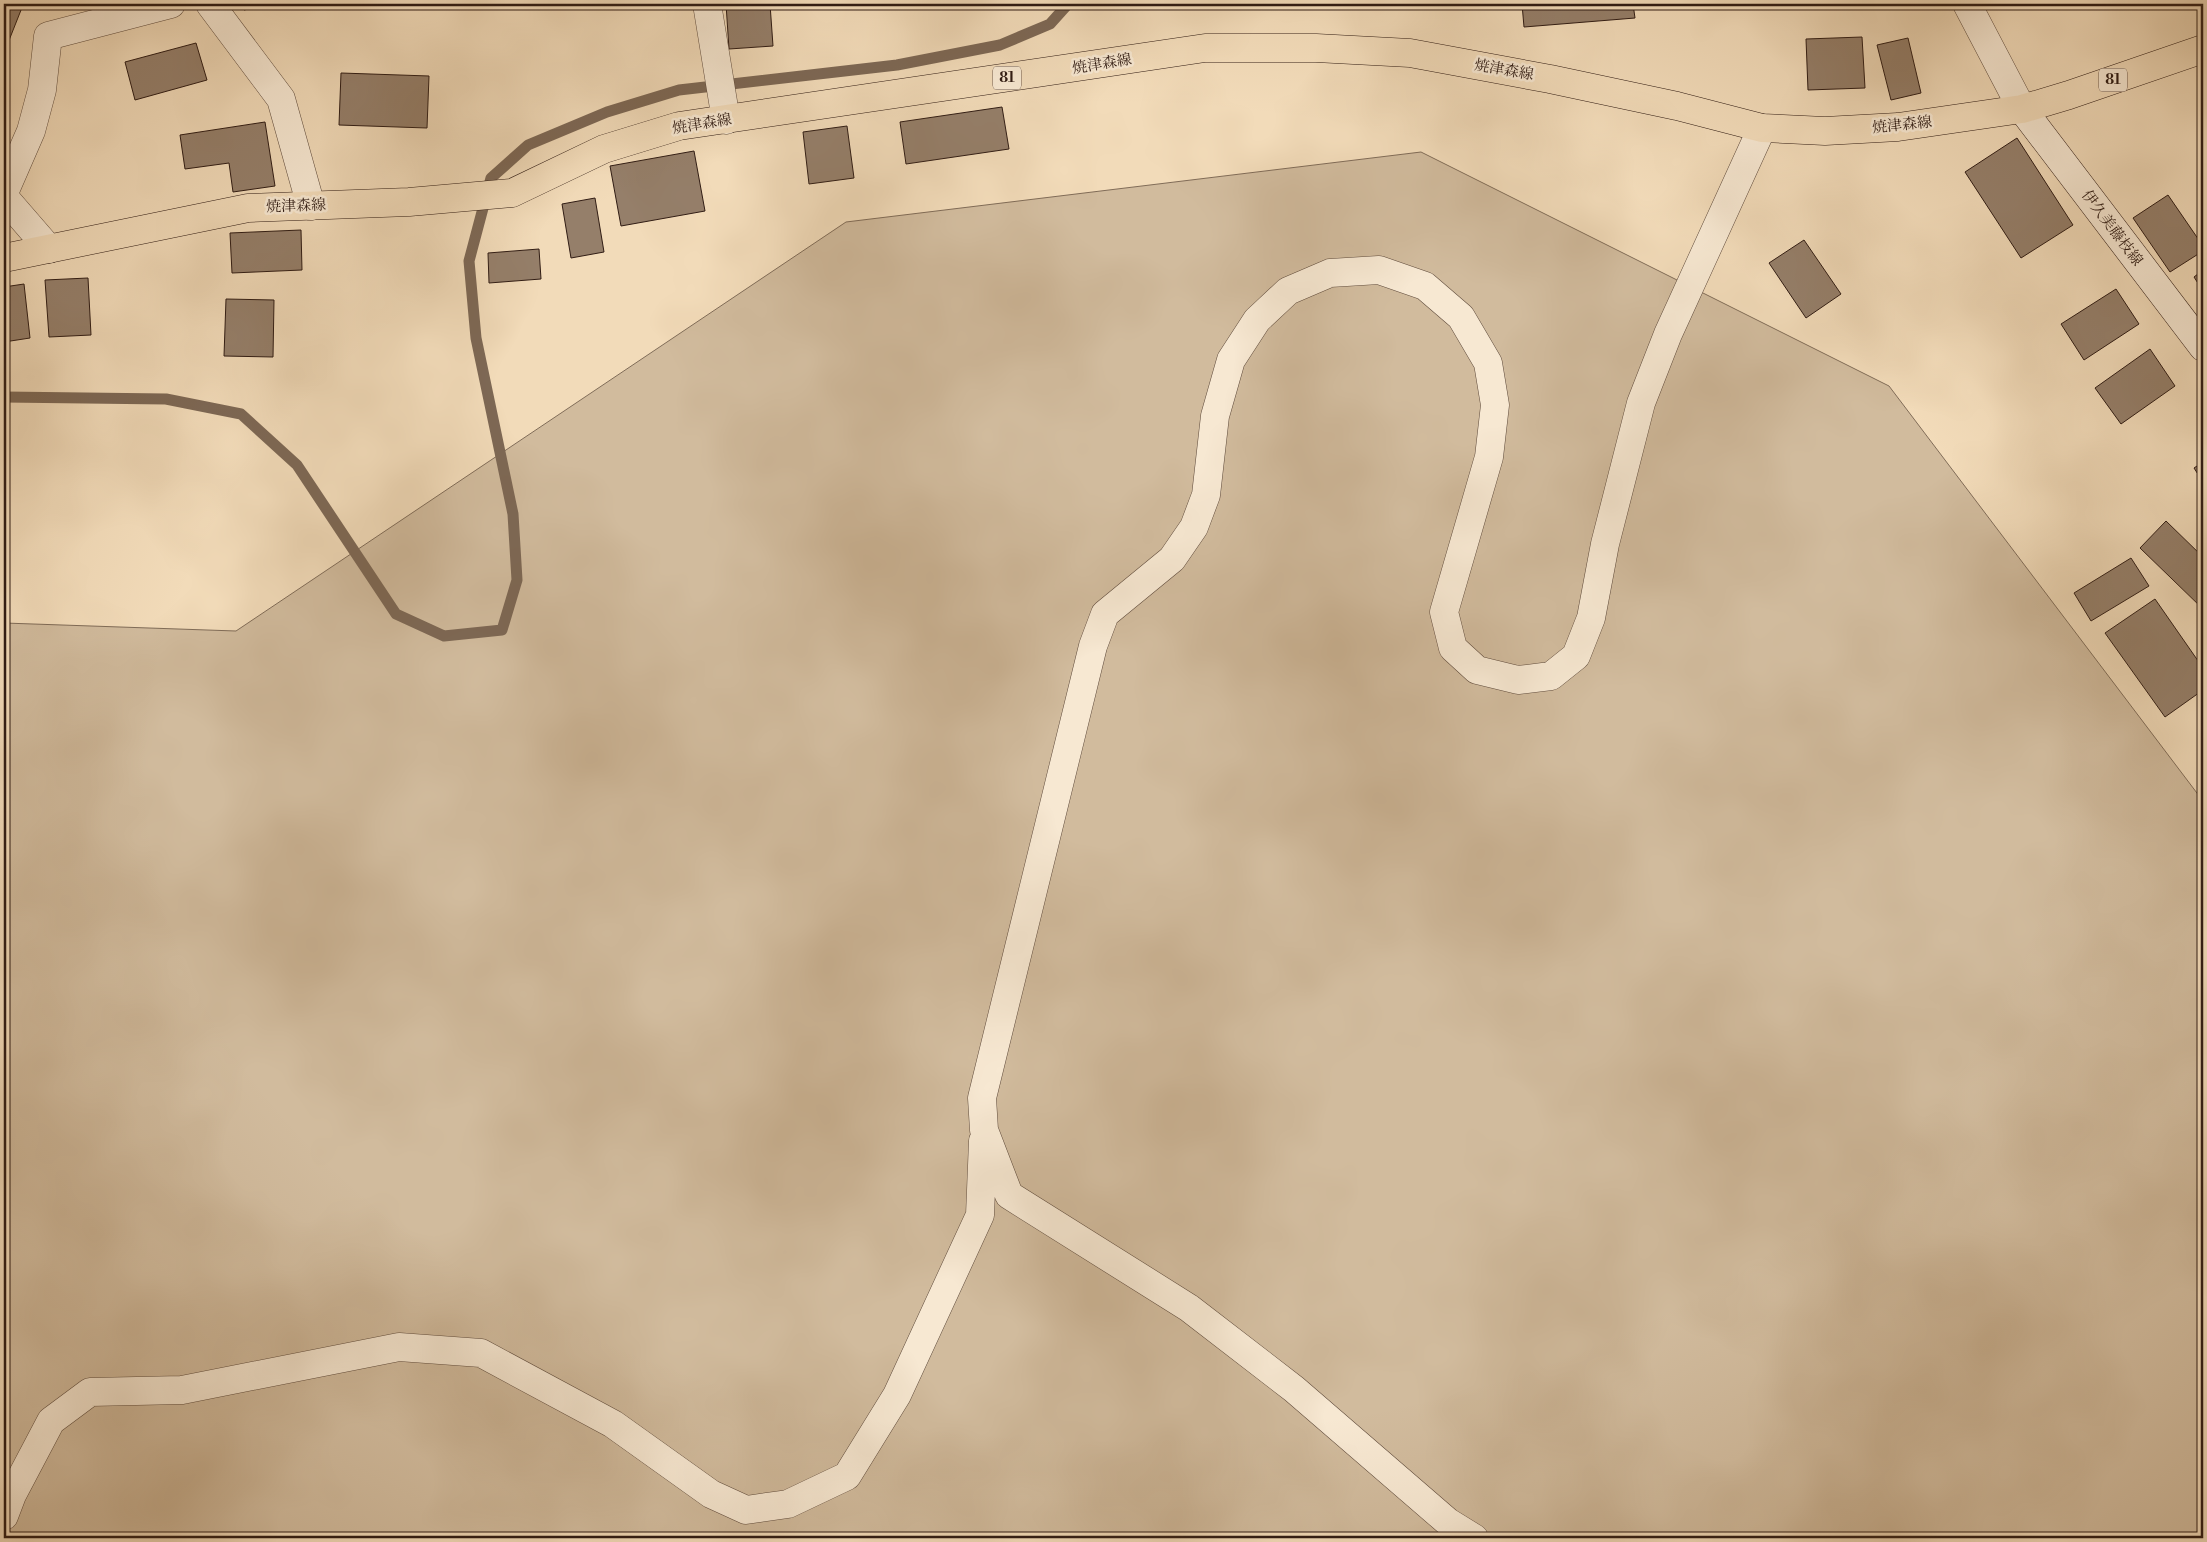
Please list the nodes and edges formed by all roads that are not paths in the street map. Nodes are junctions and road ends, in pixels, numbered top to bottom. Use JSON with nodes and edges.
{"nodes":[{"id":1,"x":171,"y":4,"type":"edge"},
{"id":2,"x":210,"y":4,"type":"edge"},
{"id":3,"x":707,"y":4,"type":"edge"},
{"id":4,"x":1967,"y":4,"type":"edge"},
{"id":5,"x":2203,"y":49,"type":"edge"},
{"id":6,"x":2022,"y":109,"type":"junction"},
{"id":7,"x":726,"y":120,"type":"junction"},
{"id":8,"x":1762,"y":128,"type":"junction"},
{"id":9,"x":4,"y":193,"type":"edge"},
{"id":10,"x":4,"y":197,"type":"edge"},
{"id":11,"x":311,"y":206,"type":"junction"},
{"id":12,"x":49,"y":249,"type":"junction"},
{"id":13,"x":4,"y":258,"type":"edge"},
{"id":14,"x":2203,"y":348,"type":"edge"},
{"id":15,"x":984,"y":1130,"type":"junction"},
{"id":16,"x":4,"y":1516,"type":"edge"},
{"id":17,"x":1474,"y":1538,"type":"edge"}],
"edges":[{"from":1,"to":9,"type":"street"},
{"from":2,"to":11,"type":"street"},
{"from":3,"to":7,"type":"street"},
{"from":4,"to":6,"type":"street","name":"伊久美藤枝線"},
{"from":5,"to":6,"type":"main road","name":"焼津森線","number":"81"},
{"from":6,"to":8,"type":"main road","name":"焼津森線","number":"81"},
{"from":6,"to":14,"type":"street","name":"伊久美藤枝線"},
{"from":7,"to":8,"type":"main road","name":"焼津森線","number":"81"},
{"from":7,"to":11,"type":"main road","name":"焼津森線","number":"81"},
{"from":8,"to":15,"type":"street"},
{"from":10,"to":12,"type":"street"},
{"from":11,"to":12,"type":"main road","name":"焼津森線","number":"81"},
{"from":12,"to":13,"type":"main road","name":"焼津森線","number":"81"},
{"from":15,"to":16,"type":"street"},
{"from":15,"to":17,"type":"street"}]}
